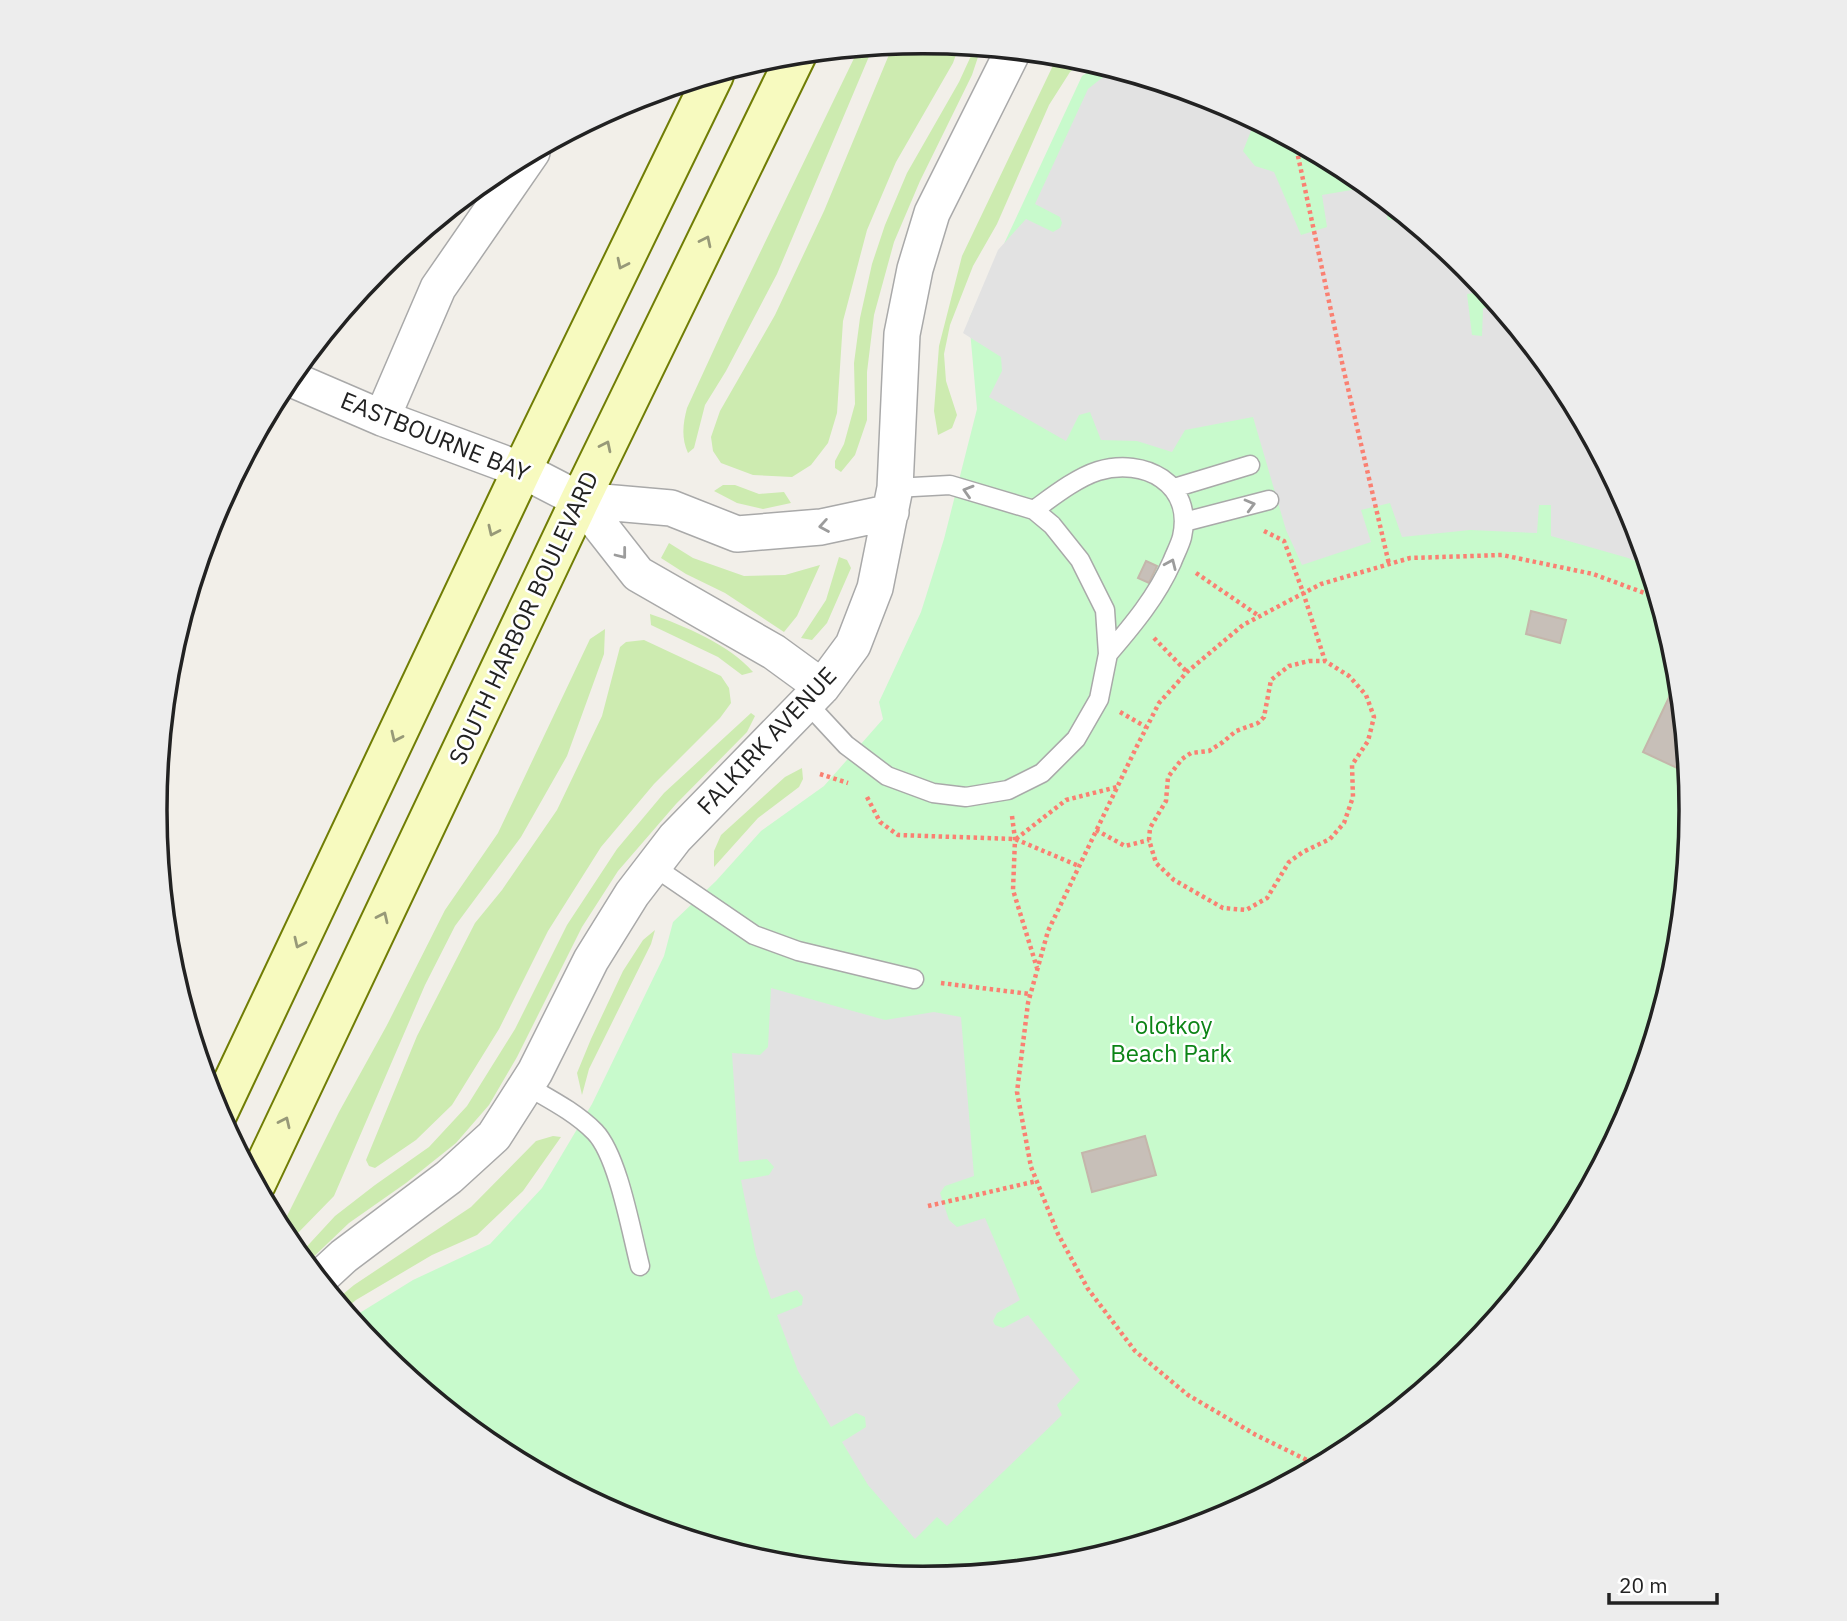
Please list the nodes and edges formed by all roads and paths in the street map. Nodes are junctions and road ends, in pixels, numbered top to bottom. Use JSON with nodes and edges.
{"nodes":[{"id":1,"x":1009,"y":60,"type":"edge"},
{"id":2,"x":791,"y":67,"type":"edge"},
{"id":3,"x":709,"y":86,"type":"edge"},
{"id":4,"x":1297,"y":154,"type":"edge"},
{"id":5,"x":517,"y":173,"type":"edge"},
{"id":6,"x":300,"y":383,"type":"edge"},
{"id":7,"x":382,"y":418,"type":"junction"},
{"id":8,"x":1250,"y":465,"type":"dead end"},
{"id":9,"x":522,"y":470,"type":"junction"},
{"id":10,"x":1174,"y":488,"type":"junction"},
{"id":11,"x":580,"y":500,"type":"junction"},
{"id":12,"x":893,"y":500,"type":"junction"},
{"id":13,"x":1269,"y":500,"type":"dead end"},
{"id":14,"x":1034,"y":510,"type":"junction"},
{"id":15,"x":1184,"y":522,"type":"junction"},
{"id":16,"x":1263,"y":530,"type":"dead end"},
{"id":17,"x":1171,"y":563,"type":"junction"},
{"id":18,"x":1390,"y":564,"type":"junction"},
{"id":19,"x":1303,"y":593,"type":"junction"},
{"id":20,"x":1648,"y":594,"type":"edge"},
{"id":21,"x":1259,"y":616,"type":"junction"},
{"id":22,"x":1108,"y":654,"type":"junction"},
{"id":23,"x":1325,"y":661,"type":"junction"},
{"id":24,"x":814,"y":695,"type":"junction"},
{"id":25,"x":820,"y":775,"type":"dead end"},
{"id":26,"x":851,"y":784,"type":"dead end"},
{"id":27,"x":862,"y":787,"type":"dead end"},
{"id":28,"x":1117,"y":787,"type":"junction"},
{"id":29,"x":1008,"y":790,"type":"junction"},
{"id":30,"x":1096,"y":830,"type":"junction"},
{"id":31,"x":1016,"y":839,"type":"junction"},
{"id":32,"x":1149,"y":840,"type":"junction"},
{"id":33,"x":653,"y":866,"type":"junction"},
{"id":34,"x":1079,"y":866,"type":"junction"},
{"id":35,"x":1037,"y":969,"type":"junction"},
{"id":36,"x":914,"y":979,"type":"joint"},
{"id":37,"x":1030,"y":994,"type":"junction"},
{"id":38,"x":527,"y":1086,"type":"junction"},
{"id":39,"x":225,"y":1099,"type":"edge"},
{"id":40,"x":261,"y":1174,"type":"edge"},
{"id":41,"x":1037,"y":1181,"type":"junction"},
{"id":42,"x":928,"y":1206,"type":"dead end"},
{"id":43,"x":640,"y":1266,"type":"dead end"},
{"id":44,"x":326,"y":1273,"type":"edge"},
{"id":45,"x":1309,"y":1461,"type":"edge"}],
"edges":[{"from":1,"to":12,"type":"street","name":"FALKIRK AVENUE"},
{"from":11,"to":2,"type":"main road","name":"SOUTH HARBOR BOULEVARD","one_way":true},
{"from":3,"to":9,"type":"main road","one_way":true},
{"from":4,"to":18,"type":"path"},
{"from":5,"to":7,"type":"street"},
{"from":6,"to":7,"type":"street","name":"EASTBOURNE BAY"},
{"from":7,"to":9,"type":"street","name":"EASTBOURNE BAY"},
{"from":8,"to":10,"type":"lane"},
{"from":9,"to":11,"type":"street","name":"EASTBOURNE BAY"},
{"from":9,"to":39,"type":"main road","one_way":true},
{"from":10,"to":14,"type":"lane"},
{"from":10,"to":15,"type":"lane"},
{"from":12,"to":11,"type":"street","name":"EASTBOURNE BAY","one_way":true},
{"from":11,"to":24,"type":"street","name":"EASTBOURNE BAY","one_way":true},
{"from":40,"to":11,"type":"main road","name":"SOUTH HARBOR BOULEVARD","one_way":true},
{"from":14,"to":12,"type":"lane","one_way":true},
{"from":12,"to":24,"type":"street","name":"FALKIRK AVENUE"},
{"from":15,"to":13,"type":"lane","one_way":true},
{"from":14,"to":22,"type":"lane"},
{"from":15,"to":17,"type":"lane"},
{"from":16,"to":19,"type":"path"},
{"from":17,"to":21,"type":"path"},
{"from":22,"to":17,"type":"lane","one_way":true},
{"from":18,"to":19,"type":"path"},
{"from":18,"to":20,"type":"path"},
{"from":19,"to":21,"type":"path"},
{"from":19,"to":23,"type":"path"},
{"from":21,"to":28,"type":"path"},
{"from":22,"to":29,"type":"lane"},
{"from":23,"to":32,"type":"path"},
{"from":23,"to":32,"type":"path"},
{"from":24,"to":29,"type":"lane"},
{"from":24,"to":33,"type":"street","name":"FALKIRK AVENUE"},
{"from":25,"to":26,"type":"path"},
{"from":27,"to":31,"type":"path"},
{"from":28,"to":30,"type":"path"},
{"from":28,"to":31,"type":"path"},
{"from":29,"to":31,"type":"path"},
{"from":30,"to":32,"type":"path"},
{"from":30,"to":34,"type":"path"},
{"from":31,"to":34,"type":"path"},
{"from":31,"to":35,"type":"path"},
{"from":33,"to":36,"type":"lane"},
{"from":33,"to":38,"type":"street","name":"FALKIRK AVENUE"},
{"from":34,"to":35,"type":"path"},
{"from":35,"to":37,"type":"path"},
{"from":36,"to":37,"type":"path"},
{"from":37,"to":41,"type":"path"},
{"from":38,"to":43,"type":"lane"},
{"from":38,"to":44,"type":"street","name":"FALKIRK AVENUE"},
{"from":41,"to":42,"type":"path"},
{"from":41,"to":45,"type":"path"}]}
